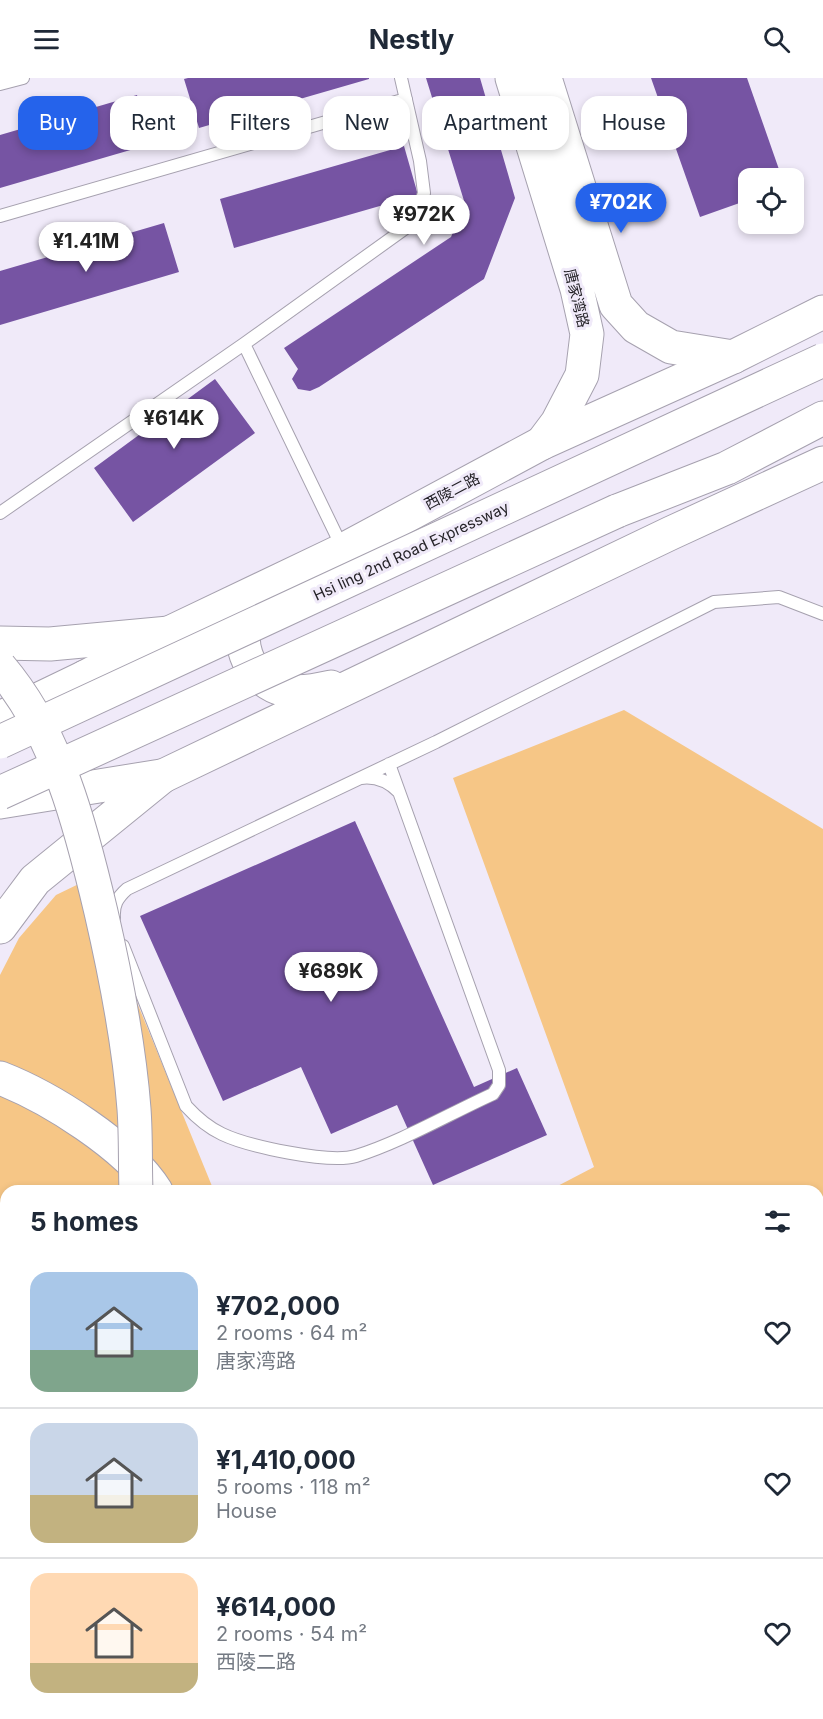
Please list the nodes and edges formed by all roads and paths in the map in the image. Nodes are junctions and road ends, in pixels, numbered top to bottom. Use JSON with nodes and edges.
{"nodes":[{"id":1,"x":23,"y":78,"type":"edge"},
{"id":2,"x":401,"y":78,"type":"edge"},
{"id":3,"x":512,"y":78,"type":"edge"},
{"id":4,"x":545,"y":78,"type":"edge"},
{"id":5,"x":0,"y":84,"type":"edge"},
{"id":6,"x":405,"y":96,"type":"edge"},
{"id":7,"x":410,"y":117,"type":"edge"},
{"id":8,"x":323,"y":123,"type":"edge"},
{"id":9,"x":0,"y":216,"type":"edge"},
{"id":10,"x":823,"y":312,"type":"edge"},
{"id":11,"x":244,"y":344,"type":"junction"},
{"id":12,"x":733,"y":357,"type":"junction"},
{"id":13,"x":823,"y":360,"type":"edge"},
{"id":14,"x":823,"y":418,"type":"edge"},
{"id":15,"x":823,"y":434,"type":"edge"},
{"id":16,"x":542,"y":443,"type":"junction"},
{"id":17,"x":823,"y":463,"type":"edge"},
{"id":18,"x":727,"y":468,"type":"junction"},
{"id":19,"x":0,"y":513,"type":"edge"},
{"id":20,"x":343,"y":550,"type":"junction"},
{"id":21,"x":296,"y":572,"type":"junction"},
{"id":22,"x":823,"y":614,"type":"edge"},
{"id":23,"x":169,"y":633,"type":"junction"},
{"id":24,"x":0,"y":643,"type":"edge"},
{"id":25,"x":0,"y":667,"type":"edge"},
{"id":26,"x":385,"y":670,"type":"junction"},
{"id":27,"x":0,"y":718,"type":"edge"},
{"id":28,"x":0,"y":742,"type":"edge"},
{"id":29,"x":419,"y":749,"type":"junction"},
{"id":30,"x":389,"y":764,"type":"junction"},
{"id":31,"x":163,"y":776,"type":"junction"},
{"id":32,"x":357,"y":779,"type":"junction"},
{"id":33,"x":398,"y":790,"type":"junction"},
{"id":34,"x":0,"y":793,"type":"edge"},
{"id":35,"x":0,"y":802,"type":"edge"},
{"id":36,"x":0,"y":927,"type":"edge"},
{"id":37,"x":0,"y":1078,"type":"edge"},
{"id":38,"x":136,"y":1185,"type":"edge"},
{"id":39,"x":151,"y":1185,"type":"edge"}],
"edges":[{"from":1,"to":5,"type":"lane"},
{"from":2,"to":6,"type":"lane"},
{"from":3,"to":16,"type":"main road","name":"唐家湾路"},
{"from":4,"to":12,"type":"main road"},
{"from":7,"to":11,"type":"lane"},
{"from":8,"to":9,"type":"lane"},
{"from":10,"to":12,"type":"main road","name":"西陵二路"},
{"from":11,"to":19,"type":"lane"},
{"from":11,"to":20,"type":"lane"},
{"from":12,"to":16,"type":"main road","name":"西陵二路"},
{"from":13,"to":28,"type":"main road","name":"Hsi ling 2nd Road Expressway","bridge":true},
{"from":14,"to":18,"type":"main road"},
{"from":15,"to":18,"type":"main road"},
{"from":16,"to":20,"type":"main road","name":"西陵二路"},
{"from":17,"to":26,"type":"main road"},
{"from":18,"to":34,"type":"main road","bridge":true},
{"from":20,"to":21,"type":"main road","name":"西陵二路"},
{"from":21,"to":23,"type":"main road","name":"西陵二路"},
{"from":21,"to":26,"type":"main road"},
{"from":22,"to":29,"type":"lane"},
{"from":23,"to":24,"type":"main road"},
{"from":23,"to":27,"type":"main road","name":"西陵二路"},
{"from":25,"to":38,"type":"main road","bridge":true},
{"from":26,"to":31,"type":"main road"},
{"from":29,"to":30,"type":"lane"},
{"from":29,"to":33,"type":"lane"},
{"from":30,"to":32,"type":"lane"},
{"from":30,"to":33,"type":"lane"},
{"from":31,"to":35,"type":"main road"},
{"from":31,"to":36,"type":"main road"},
{"from":32,"to":33,"type":"lane"},
{"from":32,"to":33,"type":"lane"},
{"from":37,"to":39,"type":"main road"}]}
